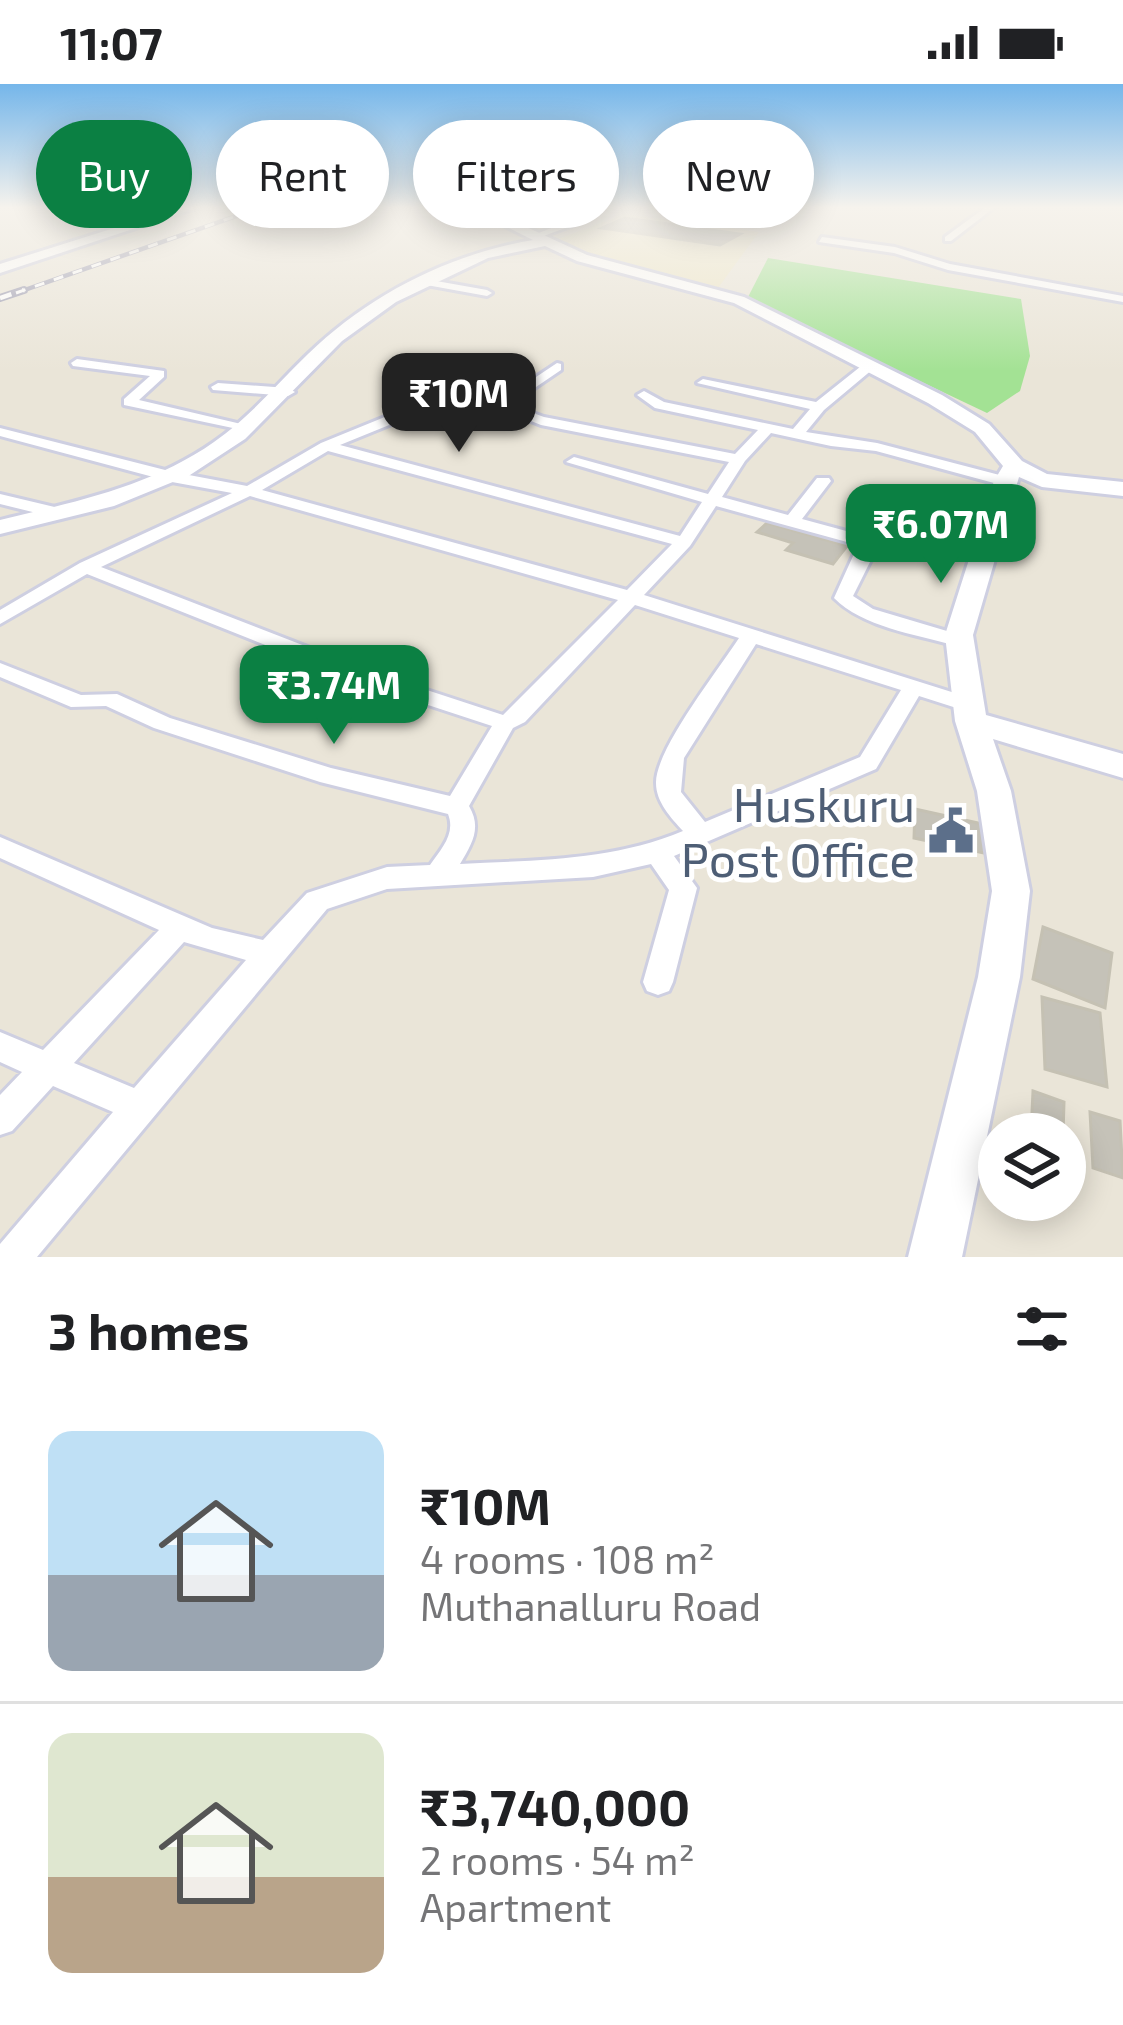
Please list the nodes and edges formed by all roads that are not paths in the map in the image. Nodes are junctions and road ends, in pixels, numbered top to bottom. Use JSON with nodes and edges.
{"nodes":[{"id":1,"x":465,"y":262,"type":"edge"},
{"id":2,"x":596,"y":262,"type":"edge"},
{"id":3,"x":930,"y":262,"type":"edge"},
{"id":4,"x":425,"y":281,"type":"junction"},
{"id":5,"x":487,"y":292,"type":"dead end"},
{"id":6,"x":1123,"y":298,"type":"edge"},
{"id":7,"x":77,"y":363,"type":"dead end"},
{"id":8,"x":869,"y":366,"type":"junction"},
{"id":9,"x":557,"y":367,"type":"dead end"},
{"id":10,"x":703,"y":383,"type":"dead end"},
{"id":11,"x":218,"y":386,"type":"dead end"},
{"id":12,"x":288,"y":392,"type":"junction"},
{"id":13,"x":644,"y":395,"type":"dead end"},
{"id":14,"x":507,"y":405,"type":"junction"},
{"id":15,"x":819,"y":407,"type":"junction"},
{"id":16,"x":247,"y":428,"type":"junction"},
{"id":17,"x":766,"y":430,"type":"junction"},
{"id":18,"x":0,"y":432,"type":"edge"},
{"id":19,"x":796,"y":435,"type":"junction"},
{"id":20,"x":326,"y":446,"type":"junction"},
{"id":21,"x":739,"y":459,"type":"junction"},
{"id":22,"x":574,"y":462,"type":"dead end"},
{"id":23,"x":1009,"y":474,"type":"junction"},
{"id":24,"x":172,"y":477,"type":"junction"},
{"id":25,"x":823,"y":481,"type":"dead end"},
{"id":26,"x":1123,"y":489,"type":"edge"},
{"id":27,"x":249,"y":491,"type":"junction"},
{"id":28,"x":0,"y":499,"type":"edge"},
{"id":29,"x":712,"y":501,"type":"junction"},
{"id":30,"x":57,"y":513,"type":"junction"},
{"id":31,"x":793,"y":520,"type":"junction"},
{"id":32,"x":0,"y":527,"type":"edge"},
{"id":33,"x":684,"y":542,"type":"junction"},
{"id":34,"x":86,"y":567,"type":"junction"},
{"id":35,"x":634,"y":598,"type":"junction"},
{"id":36,"x":0,"y":618,"type":"edge"},
{"id":37,"x":752,"y":635,"type":"junction"},
{"id":38,"x":960,"y":641,"type":"junction"},
{"id":39,"x":0,"y":669,"type":"edge"},
{"id":40,"x":914,"y":686,"type":"junction"},
{"id":41,"x":970,"y":713,"type":"junction"},
{"id":42,"x":505,"y":723,"type":"junction"},
{"id":43,"x":1123,"y":766,"type":"edge"},
{"id":44,"x":456,"y":807,"type":"junction"},
{"id":45,"x":700,"y":834,"type":"junction"},
{"id":46,"x":656,"y":851,"type":"junction"},
{"id":47,"x":6,"y":858,"type":"edge"},
{"id":48,"x":439,"y":875,"type":"junction"},
{"id":49,"x":180,"y":927,"type":"junction"},
{"id":50,"x":269,"y":954,"type":"junction"},
{"id":51,"x":658,"y":982,"type":"dead end"},
{"id":52,"x":0,"y":1047,"type":"edge"},
{"id":53,"x":48,"y":1070,"type":"junction"},
{"id":54,"x":139,"y":1107,"type":"junction"},
{"id":55,"x":0,"y":1120,"type":"edge"},
{"id":56,"x":13,"y":1257,"type":"edge"},
{"id":57,"x":935,"y":1257,"type":"edge"}],
"edges":[{"from":1,"to":4,"type":"street"},
{"from":2,"to":8,"type":"street"},
{"from":3,"to":6,"type":"street"},
{"from":4,"to":5,"type":"street"},
{"from":4,"to":12,"type":"street"},
{"from":7,"to":16,"type":"street"},
{"from":8,"to":15,"type":"street"},
{"from":8,"to":23,"type":"street"},
{"from":9,"to":14,"type":"street"},
{"from":10,"to":15,"type":"street"},
{"from":11,"to":12,"type":"street"},
{"from":12,"to":16,"type":"street"},
{"from":13,"to":17,"type":"street"},
{"from":14,"to":20,"type":"street"},
{"from":14,"to":21,"type":"street"},
{"from":15,"to":19,"type":"street"},
{"from":16,"to":24,"type":"street"},
{"from":17,"to":19,"type":"street"},
{"from":17,"to":21,"type":"street"},
{"from":18,"to":24,"type":"street"},
{"from":19,"to":23,"type":"street"},
{"from":20,"to":27,"type":"street"},
{"from":20,"to":33,"type":"street"},
{"from":21,"to":29,"type":"street"},
{"from":22,"to":29,"type":"street"},
{"from":23,"to":26,"type":"street"},
{"from":23,"to":38,"type":"street"},
{"from":24,"to":27,"type":"street"},
{"from":24,"to":30,"type":"street"},
{"from":25,"to":31,"type":"street"},
{"from":27,"to":34,"type":"street"},
{"from":27,"to":35,"type":"street"},
{"from":28,"to":30,"type":"street"},
{"from":29,"to":31,"type":"street"},
{"from":29,"to":33,"type":"street"},
{"from":30,"to":32,"type":"street"},
{"from":31,"to":38,"type":"street"},
{"from":33,"to":35,"type":"street"},
{"from":34,"to":36,"type":"street"},
{"from":34,"to":42,"type":"street"},
{"from":35,"to":37,"type":"street"},
{"from":35,"to":42,"type":"street"},
{"from":37,"to":40,"type":"street"},
{"from":37,"to":45,"type":"street"},
{"from":38,"to":41,"type":"street"},
{"from":39,"to":44,"type":"street"},
{"from":40,"to":41,"type":"street"},
{"from":40,"to":45,"type":"street"},
{"from":41,"to":43,"type":"street"},
{"from":41,"to":57,"type":"street"},
{"from":42,"to":44,"type":"street"},
{"from":44,"to":48,"type":"street"},
{"from":45,"to":46,"type":"street"},
{"from":46,"to":48,"type":"street"},
{"from":46,"to":51,"type":"street"},
{"from":47,"to":49,"type":"street"},
{"from":48,"to":50,"type":"street"},
{"from":49,"to":50,"type":"street"},
{"from":49,"to":53,"type":"street"},
{"from":50,"to":54,"type":"street"},
{"from":52,"to":53,"type":"street"},
{"from":53,"to":54,"type":"street"},
{"from":53,"to":55,"type":"street"},
{"from":54,"to":56,"type":"street"}]}
